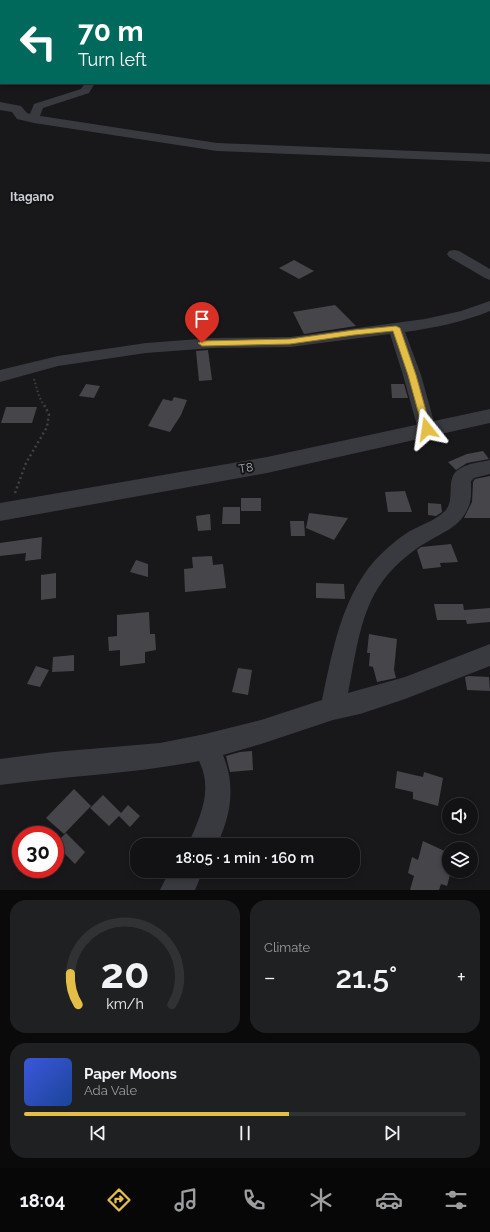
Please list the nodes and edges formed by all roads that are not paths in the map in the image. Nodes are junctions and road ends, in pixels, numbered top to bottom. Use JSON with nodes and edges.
{"nodes":[{"id":1,"x":90,"y":84,"type":"edge"},
{"id":2,"x":0,"y":106,"type":"edge"},
{"id":3,"x":34,"y":119,"type":"junction"},
{"id":4,"x":490,"y":158,"type":"edge"},
{"id":5,"x":454,"y":254,"type":"dead end"},
{"id":6,"x":490,"y":275,"type":"edge"},
{"id":7,"x":490,"y":306,"type":"edge"},
{"id":8,"x":396,"y":328,"type":"junction"},
{"id":9,"x":0,"y":376,"type":"edge"},
{"id":10,"x":490,"y":416,"type":"edge"},
{"id":11,"x":427,"y":429,"type":"junction"},
{"id":12,"x":490,"y":467,"type":"edge"},
{"id":13,"x":5,"y":511,"type":"edge"},
{"id":14,"x":490,"y":655,"type":"edge"},
{"id":15,"x":333,"y":708,"type":"junction"},
{"id":16,"x":205,"y":747,"type":"junction"},
{"id":17,"x":0,"y":772,"type":"edge"},
{"id":18,"x":205,"y":838,"type":"edge"},
{"id":19,"x":185,"y":878,"type":"edge"},
{"id":20,"x":175,"y":890,"type":"edge"}],
"edges":[{"from":1,"to":3,"type":"street"},
{"from":2,"to":3,"type":"street"},
{"from":3,"to":4,"type":"street"},
{"from":5,"to":6,"type":"street"},
{"from":7,"to":8,"type":"street"},
{"from":8,"to":9,"type":"street"},
{"from":8,"to":11,"type":"street"},
{"from":10,"to":11,"type":"street","name":"T8"},
{"from":11,"to":13,"type":"street","name":"T8"},
{"from":12,"to":15,"type":"street"},
{"from":14,"to":15,"type":"street"},
{"from":15,"to":16,"type":"street"},
{"from":16,"to":17,"type":"street"},
{"from":16,"to":18,"type":"street"},
{"from":19,"to":20,"type":"street"}]}
